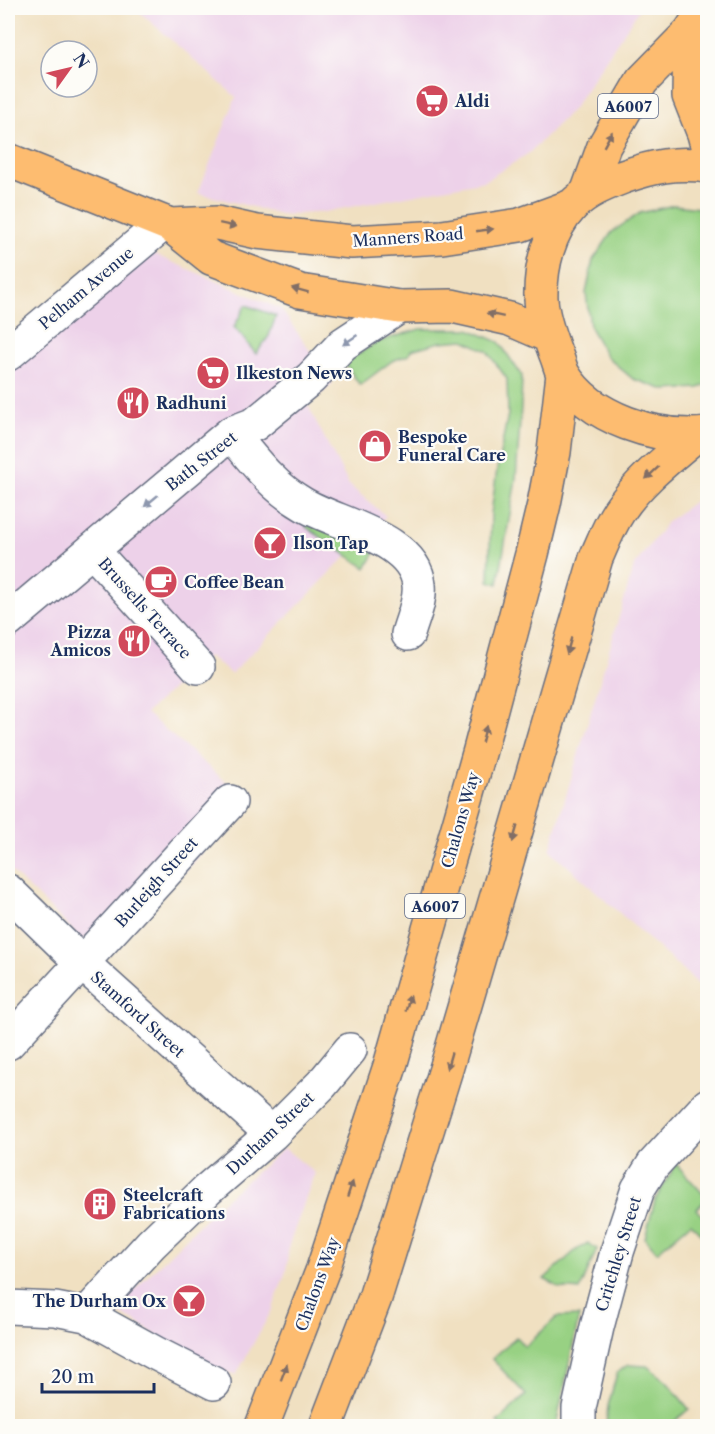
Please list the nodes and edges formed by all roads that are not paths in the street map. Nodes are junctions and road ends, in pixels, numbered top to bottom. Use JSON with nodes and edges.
{"nodes":[{"id":1,"x":698,"y":20,"type":"edge"},
{"id":2,"x":708,"y":149,"type":"edge"},
{"id":3,"x":10,"y":163,"type":"edge"},
{"id":4,"x":708,"y":166,"type":"edge"},
{"id":5,"x":580,"y":200,"type":"junction"},
{"id":6,"x":167,"y":224,"type":"junction"},
{"id":7,"x":399,"y":307,"type":"junction"},
{"id":8,"x":549,"y":336,"type":"junction"},
{"id":9,"x":8,"y":354,"type":"edge"},
{"id":10,"x":563,"y":374,"type":"junction"},
{"id":11,"x":231,"y":433,"type":"junction"},
{"id":12,"x":702,"y":434,"type":"edge"},
{"id":13,"x":92,"y":550,"type":"junction"},
{"id":14,"x":8,"y":621,"type":"edge"},
{"id":15,"x":408,"y":634,"type":"dead end"},
{"id":16,"x":198,"y":666,"type":"dead end"},
{"id":17,"x":230,"y":802,"type":"dead end"},
{"id":18,"x":8,"y":891,"type":"edge"},
{"id":19,"x":82,"y":963,"type":"junction"},
{"id":20,"x":8,"y":1043,"type":"edge"},
{"id":21,"x":350,"y":1050,"type":"dead end"},
{"id":22,"x":708,"y":1105,"type":"edge"},
{"id":23,"x":272,"y":1134,"type":"junction"},
{"id":24,"x":8,"y":1307,"type":"edge"},
{"id":25,"x":86,"y":1314,"type":"junction"},
{"id":26,"x":214,"y":1383,"type":"dead end"},
{"id":27,"x":262,"y":1426,"type":"edge"},
{"id":28,"x":326,"y":1426,"type":"edge"},
{"id":29,"x":579,"y":1426,"type":"edge"}],
"edges":[{"from":1,"to":2,"type":"main road","number":"A6007"},
{"from":5,"to":1,"type":"main road","number":"A6007","one_way":true},
{"from":3,"to":6,"type":"main road","name":"Manners Road"},
{"from":4,"to":5,"type":"main road","name":"Manners Road"},
{"from":6,"to":5,"type":"main road","name":"Manners Road","one_way":true},
{"from":5,"to":8,"type":"main road","number":"A6007"},
{"from":7,"to":6,"type":"main road","name":"Manners Road","one_way":true},
{"from":6,"to":9,"type":"street","name":"Pelham Avenue"},
{"from":8,"to":7,"type":"main road","name":"Manners Road","one_way":true},
{"from":7,"to":11,"type":"street","name":"Bath Street","one_way":true},
{"from":8,"to":10,"type":"main road","number":"A6007"},
{"from":10,"to":12,"type":"main road","number":"A6007"},
{"from":27,"to":10,"type":"main road","name":"Chalons Way","number":"A6007","one_way":true},
{"from":11,"to":13,"type":"street","name":"Bath Street","one_way":true},
{"from":11,"to":15,"type":"street"},
{"from":12,"to":28,"type":"main road","number":"A6007","one_way":true},
{"from":13,"to":14,"type":"street","name":"Bath Street"},
{"from":13,"to":16,"type":"street","name":"Brussells Terrace"},
{"from":17,"to":19,"type":"street","name":"Burleigh Street"},
{"from":18,"to":19,"type":"street","name":"Stamford Street"},
{"from":19,"to":20,"type":"street","name":"Burleigh Street"},
{"from":19,"to":23,"type":"street","name":"Stamford Street"},
{"from":21,"to":23,"type":"street","name":"Durham Street"},
{"from":22,"to":29,"type":"street","name":"Critchley Street"},
{"from":23,"to":25,"type":"street","name":"Durham Street"},
{"from":24,"to":25,"type":"street"},
{"from":25,"to":26,"type":"street"}]}
